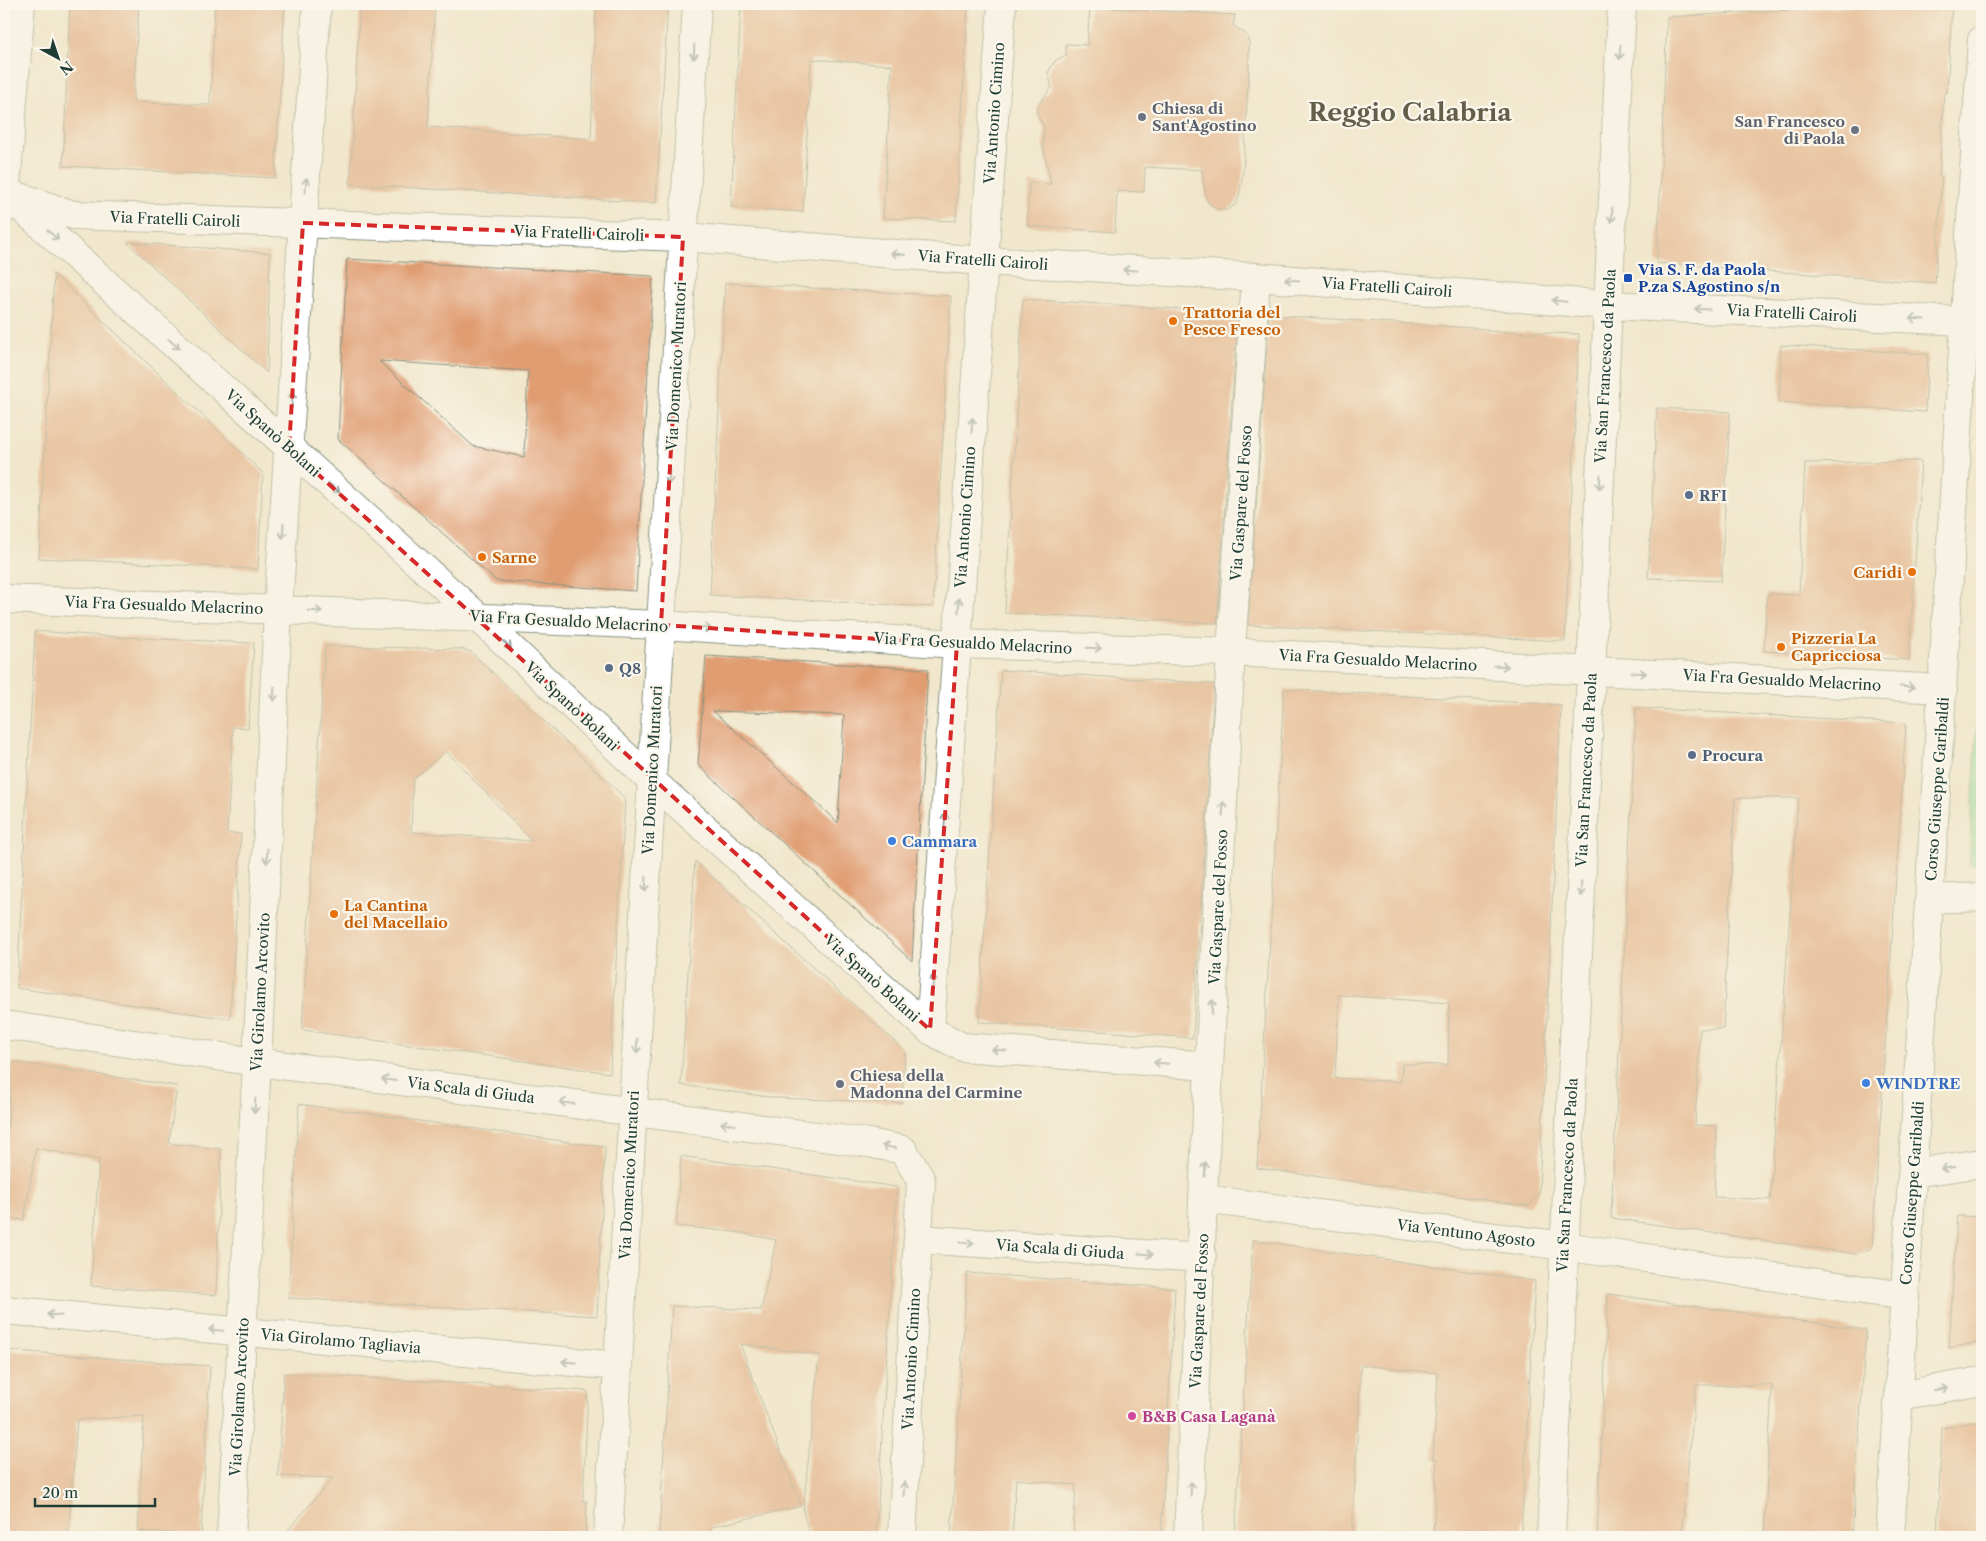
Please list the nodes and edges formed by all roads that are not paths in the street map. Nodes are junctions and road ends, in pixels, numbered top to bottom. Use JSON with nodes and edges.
{"nodes":[{"id":1,"x":21,"y":4,"type":"edge"},
{"id":2,"x":317,"y":4,"type":"edge"},
{"id":3,"x":697,"y":4,"type":"edge"},
{"id":4,"x":1002,"y":4,"type":"edge"},
{"id":5,"x":1622,"y":4,"type":"edge"},
{"id":6,"x":1982,"y":40,"type":"edge"},
{"id":7,"x":4,"y":198,"type":"edge"},
{"id":8,"x":303,"y":223,"type":"junction"},
{"id":9,"x":684,"y":237,"type":"junction"},
{"id":10,"x":983,"y":261,"type":"junction"},
{"id":11,"x":1256,"y":277,"type":"junction"},
{"id":12,"x":1608,"y":305,"type":"junction"},
{"id":13,"x":1965,"y":321,"type":"junction"},
{"id":14,"x":289,"y":448,"type":"junction"},
{"id":15,"x":4,"y":599,"type":"edge"},
{"id":16,"x":278,"y":610,"type":"junction"},
{"id":17,"x":478,"y":617,"type":"junction"},
{"id":18,"x":661,"y":625,"type":"junction"},
{"id":19,"x":957,"y":644,"type":"junction"},
{"id":20,"x":1231,"y":652,"type":"junction"},
{"id":21,"x":1591,"y":670,"type":"junction"},
{"id":22,"x":1943,"y":689,"type":"junction"},
{"id":23,"x":652,"y":781,"type":"junction"},
{"id":24,"x":1982,"y":897,"type":"edge"},
{"id":25,"x":1930,"y":899,"type":"junction"},
{"id":26,"x":4,"y":1026,"type":"edge"},
{"id":27,"x":930,"y":1030,"type":"junction"},
{"id":28,"x":257,"y":1062,"type":"junction"},
{"id":29,"x":1209,"y":1066,"type":"junction"},
{"id":30,"x":633,"y":1111,"type":"junction"},
{"id":31,"x":1982,"y":1163,"type":"edge"},
{"id":32,"x":1913,"y":1174,"type":"junction"},
{"id":33,"x":921,"y":1180,"type":"joint"},
{"id":34,"x":1204,"y":1199,"type":"junction"},
{"id":35,"x":918,"y":1239,"type":"junction"},
{"id":36,"x":1564,"y":1246,"type":"junction"},
{"id":37,"x":1202,"y":1258,"type":"junction"},
{"id":38,"x":1905,"y":1296,"type":"junction"},
{"id":39,"x":4,"y":1310,"type":"edge"},
{"id":40,"x":243,"y":1332,"type":"junction"},
{"id":41,"x":618,"y":1366,"type":"junction"},
{"id":42,"x":1982,"y":1381,"type":"edge"},
{"id":43,"x":1899,"y":1396,"type":"junction"},
{"id":44,"x":231,"y":1537,"type":"edge"},
{"id":45,"x":608,"y":1537,"type":"edge"},
{"id":46,"x":902,"y":1537,"type":"edge"},
{"id":47,"x":1188,"y":1537,"type":"edge"},
{"id":48,"x":1551,"y":1537,"type":"edge"},
{"id":49,"x":1890,"y":1537,"type":"edge"}],
"edges":[{"from":1,"to":7,"type":"street"},
{"from":8,"to":2,"type":"street","name":"Via Girolamo Arcovito","one_way":true},
{"from":3,"to":9,"type":"street","name":"Via Domenico Muratori","one_way":true},
{"from":4,"to":10,"type":"street","name":"Via Antonio Cimino"},
{"from":5,"to":12,"type":"street","name":"Via San Francesco da Paola","one_way":true},
{"from":6,"to":13,"type":"street","name":"Corso Giuseppe Garibaldi"},
{"from":7,"to":8,"type":"street","name":"Via Fratelli Cairoli"},
{"from":7,"to":14,"type":"street","name":"Via Spanò Bolani","one_way":true},
{"from":8,"to":9,"type":"street","name":"Via Fratelli Cairoli"},
{"from":14,"to":8,"type":"street","name":"Via Girolamo Arcovito","one_way":true},
{"from":10,"to":9,"type":"street","name":"Via Fratelli Cairoli","one_way":true},
{"from":9,"to":18,"type":"street","name":"Via Domenico Muratori","one_way":true},
{"from":11,"to":10,"type":"street","name":"Via Fratelli Cairoli","one_way":true},
{"from":19,"to":10,"type":"street","name":"Via Antonio Cimino","one_way":true},
{"from":12,"to":11,"type":"street","name":"Via Fratelli Cairoli","one_way":true},
{"from":11,"to":20,"type":"street","name":"Via Gaspare del Fosso"},
{"from":13,"to":12,"type":"street","name":"Via Fratelli Cairoli","one_way":true},
{"from":12,"to":21,"type":"street","name":"Via San Francesco da Paola","one_way":true},
{"from":13,"to":22,"type":"street","name":"Corso Giuseppe Garibaldi"},
{"from":14,"to":16,"type":"street","name":"Via Girolamo Arcovito","one_way":true},
{"from":14,"to":17,"type":"street","name":"Via Spanò Bolani","one_way":true},
{"from":15,"to":16,"type":"street","name":"Via Fra Gesualdo Melacrino"},
{"from":16,"to":17,"type":"street","name":"Via Fra Gesualdo Melacrino","one_way":true},
{"from":16,"to":28,"type":"street","name":"Via Girolamo Arcovito","one_way":true},
{"from":17,"to":18,"type":"street","name":"Via Fra Gesualdo Melacrino"},
{"from":17,"to":23,"type":"street","name":"Via Spanò Bolani","one_way":true},
{"from":18,"to":19,"type":"street","name":"Via Fra Gesualdo Melacrino","one_way":true},
{"from":18,"to":23,"type":"street","name":"Via Domenico Muratori"},
{"from":19,"to":20,"type":"street","name":"Via Fra Gesualdo Melacrino","one_way":true},
{"from":27,"to":19,"type":"street","name":"Via Antonio Cimino","one_way":true},
{"from":20,"to":21,"type":"street","name":"Via Fra Gesualdo Melacrino","one_way":true},
{"from":29,"to":20,"type":"street","name":"Via Gaspare del Fosso","one_way":true},
{"from":21,"to":22,"type":"street","name":"Via Fra Gesualdo Melacrino","one_way":true},
{"from":21,"to":36,"type":"street","name":"Via San Francesco da Paola","one_way":true},
{"from":22,"to":25,"type":"street","name":"Corso Giuseppe Garibaldi"},
{"from":23,"to":27,"type":"street","name":"Via Spanò Bolani"},
{"from":23,"to":30,"type":"street","name":"Via Domenico Muratori","one_way":true},
{"from":24,"to":25,"type":"street"},
{"from":25,"to":32,"type":"street","name":"Corso Giuseppe Garibaldi"},
{"from":26,"to":28,"type":"street","name":"Via Scala di Giuda"},
{"from":29,"to":27,"type":"street","name":"Via Spanò Bolani","one_way":true},
{"from":30,"to":28,"type":"street","name":"Via Scala di Giuda","one_way":true},
{"from":28,"to":40,"type":"street","name":"Via Girolamo Arcovito","one_way":true},
{"from":34,"to":29,"type":"street","name":"Via Gaspare del Fosso","one_way":true},
{"from":33,"to":30,"type":"street","name":"Via Scala di Giuda","one_way":true},
{"from":30,"to":41,"type":"street","name":"Via Domenico Muratori"},
{"from":31,"to":32,"type":"street","one_way":true},
{"from":32,"to":38,"type":"street","name":"Corso Giuseppe Garibaldi"},
{"from":33,"to":35,"type":"street","name":"Via Antonio Cimino"},
{"from":34,"to":36,"type":"street","name":"Via Ventuno Agosto"},
{"from":34,"to":37,"type":"street","name":"Via Gaspare del Fosso"},
{"from":35,"to":37,"type":"street","name":"Via Scala di Giuda","one_way":true},
{"from":46,"to":35,"type":"street","name":"Via Antonio Cimino","one_way":true},
{"from":36,"to":38,"type":"street","name":"Via Ventuno Agosto"},
{"from":36,"to":48,"type":"street","name":"Via San Francesco da Paola"},
{"from":47,"to":37,"type":"street","name":"Via Gaspare del Fosso","one_way":true},
{"from":38,"to":43,"type":"street","name":"Corso Giuseppe Garibaldi"},
{"from":40,"to":39,"type":"street","name":"Via Girolamo Tagliavia","one_way":true},
{"from":41,"to":40,"type":"street","name":"Via Girolamo Tagliavia","one_way":true},
{"from":40,"to":44,"type":"street","name":"Via Girolamo Arcovito"},
{"from":41,"to":45,"type":"street","name":"Via Domenico Muratori"},
{"from":43,"to":42,"type":"street","one_way":true},
{"from":43,"to":49,"type":"street","name":"Corso Giuseppe Garibaldi"}]}
